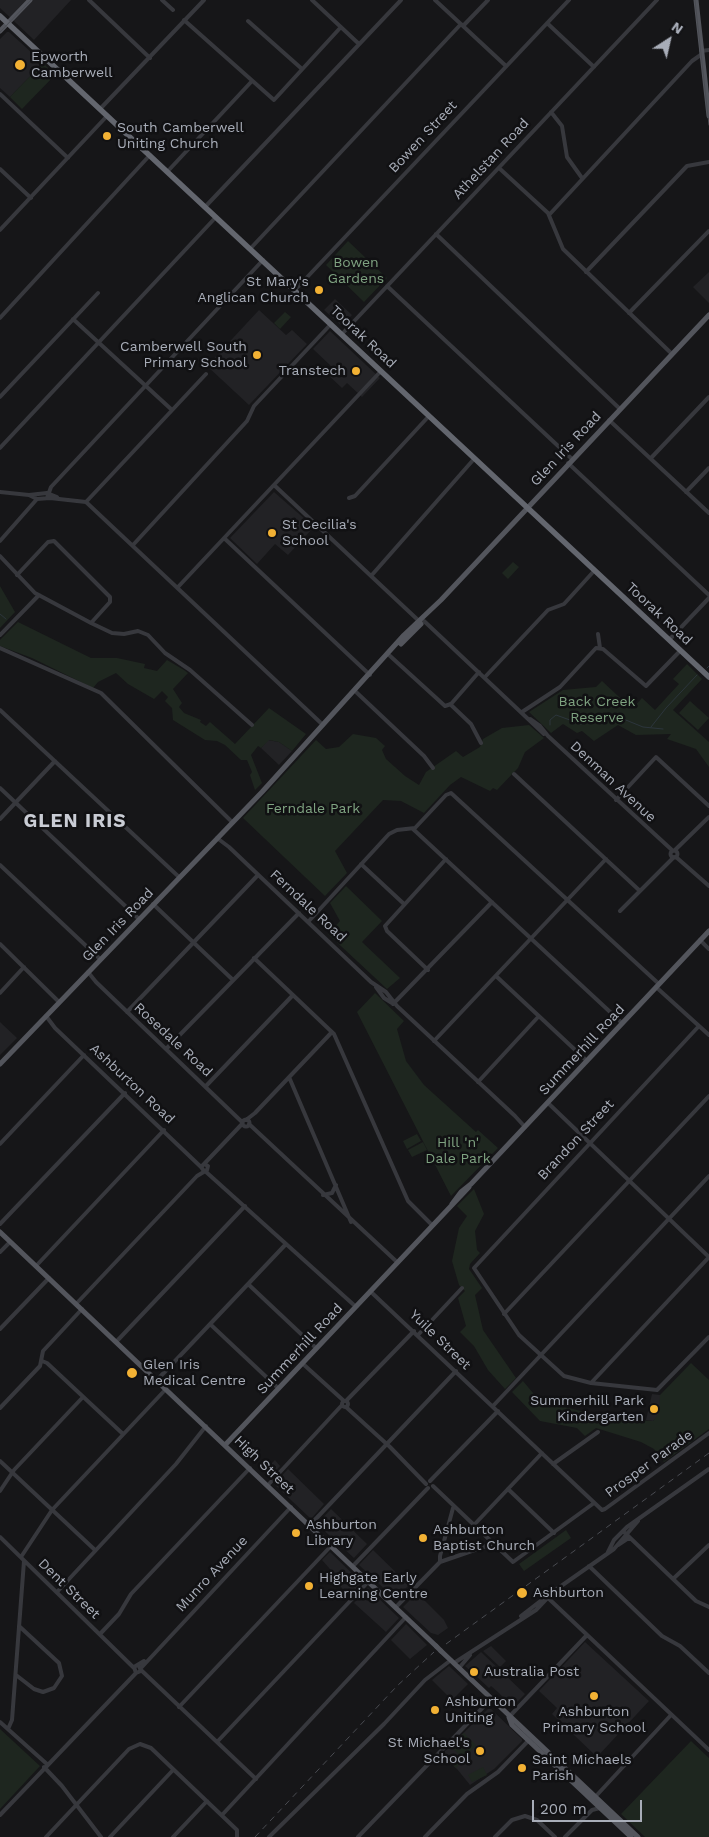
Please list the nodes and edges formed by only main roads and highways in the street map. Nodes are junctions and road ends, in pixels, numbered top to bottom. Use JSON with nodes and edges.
{"nodes":[{"id":1,"x":30,"y":0,"type":"edge"},
{"id":2,"x":696,"y":0,"type":"edge"},
{"id":3,"x":0,"y":16,"type":"edge"},
{"id":4,"x":8,"y":23,"type":"junction"},
{"id":5,"x":0,"y":31,"type":"edge"},
{"id":6,"x":709,"y":116,"type":"edge"},
{"id":7,"x":709,"y":314,"type":"edge"},
{"id":8,"x":526,"y":508,"type":"junction"},
{"id":9,"x":423,"y":619,"type":"junction"},
{"id":10,"x":389,"y":655,"type":"junction"},
{"id":11,"x":709,"y":677,"type":"edge"},
{"id":12,"x":709,"y":931,"type":"edge"},
{"id":13,"x":0,"y":1064,"type":"edge"},
{"id":14,"x":0,"y":1232,"type":"edge"},
{"id":15,"x":226,"y":1444,"type":"junction"},
{"id":16,"x":530,"y":1739,"type":"junction"},
{"id":17,"x":631,"y":1837,"type":"edge"},
{"id":18,"x":638,"y":1837,"type":"edge"}],
"edges":[{"from":1,"to":4,"type":"main road"},
{"from":2,"to":6,"type":"main road"},
{"from":3,"to":4,"type":"highway","name":"Toorak Road"},
{"from":4,"to":5,"type":"main road"},
{"from":4,"to":8,"type":"highway","name":"Toorak Road"},
{"from":7,"to":8,"type":"main road","name":"Glen Iris Road"},
{"from":8,"to":9,"type":"main road","name":"Glen Iris Road"},
{"from":8,"to":11,"type":"highway","name":"Toorak Road"},
{"from":9,"to":10,"type":"main road","name":"Glen Iris Road"},
{"from":9,"to":10,"type":"main road","name":"Glen Iris Road"},
{"from":10,"to":13,"type":"main road","name":"Glen Iris Road"},
{"from":12,"to":15,"type":"main road","name":"Summerhill Road"},
{"from":14,"to":15,"type":"main road","name":"High Street"},
{"from":15,"to":16,"type":"main road","name":"High Street","bridge":true},
{"from":16,"to":17,"type":"main road","name":"High Street"},
{"from":16,"to":18,"type":"main road","name":"High Street"}]}
